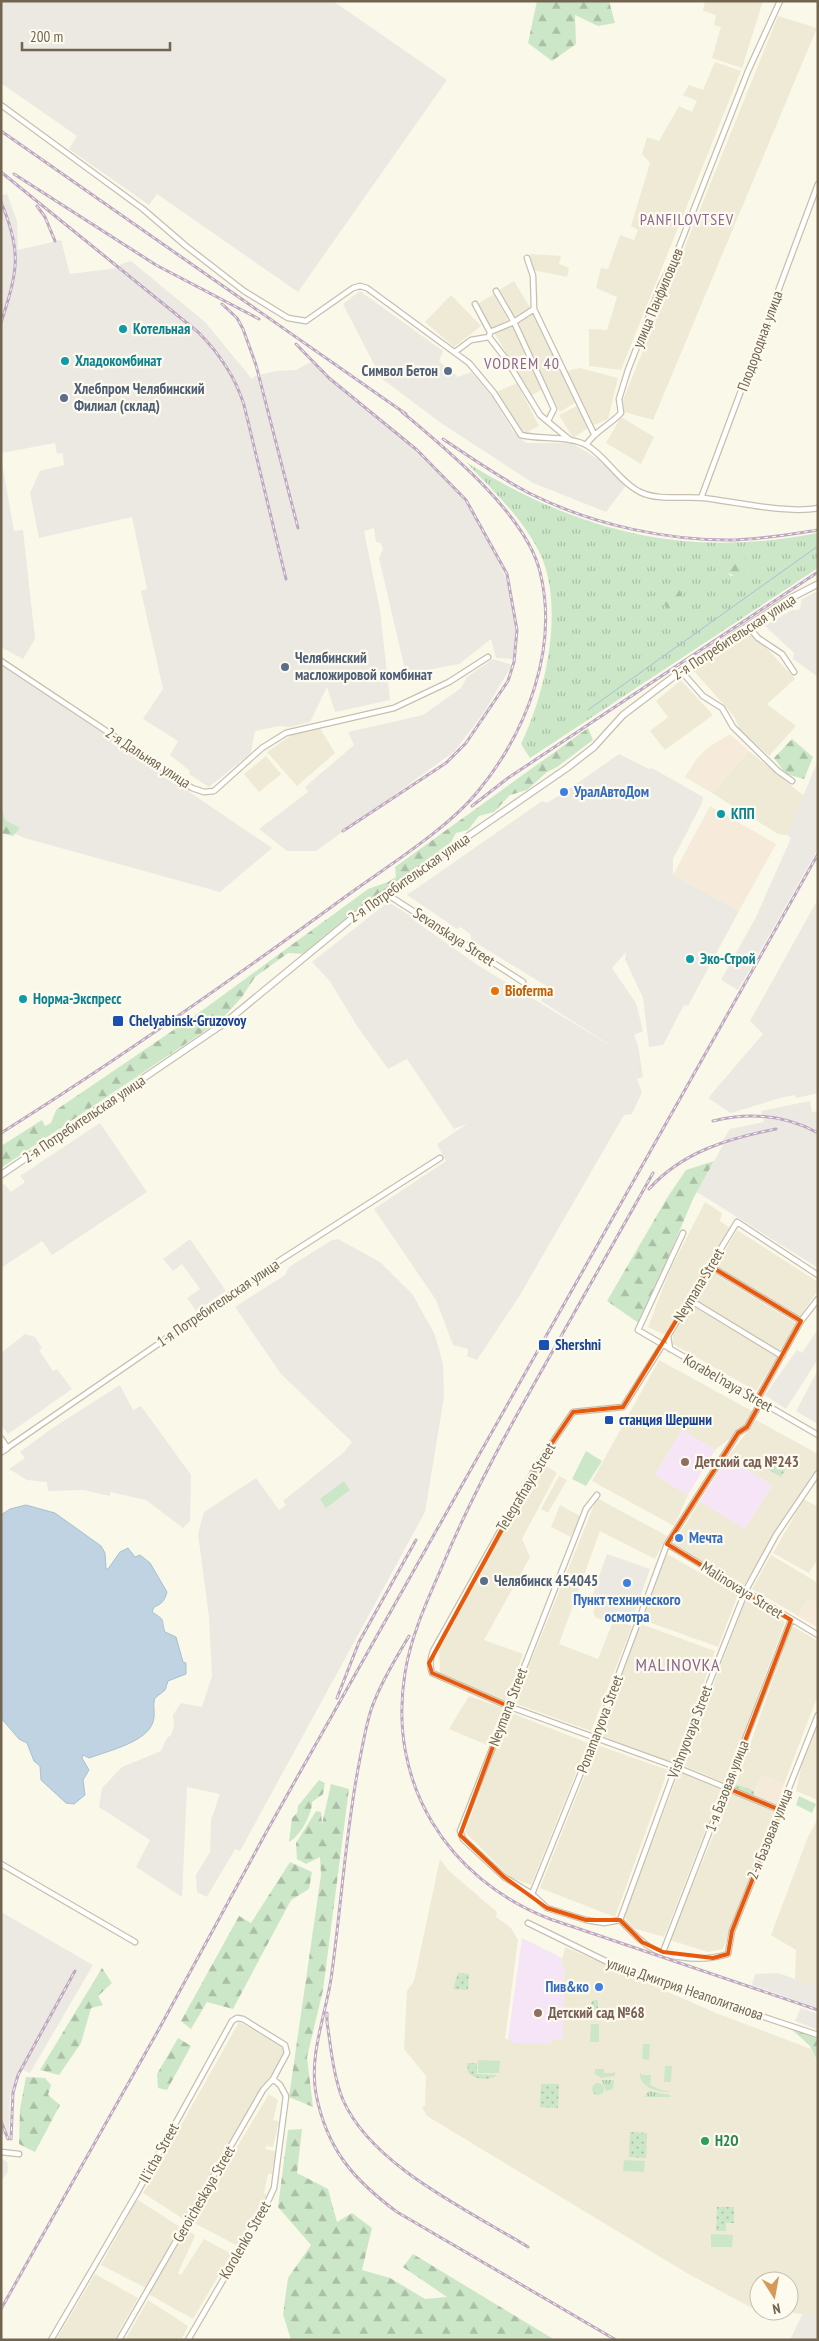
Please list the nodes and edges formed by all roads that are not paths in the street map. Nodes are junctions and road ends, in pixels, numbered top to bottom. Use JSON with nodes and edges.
{"nodes":[{"id":1,"x":780,"y":1,"type":"edge"},
{"id":2,"x":1,"y":105,"type":"edge"},
{"id":3,"x":818,"y":184,"type":"edge"},
{"id":4,"x":527,"y":258,"type":"dead end"},
{"id":5,"x":496,"y":292,"type":"dead end"},
{"id":6,"x":475,"y":304,"type":"dead end"},
{"id":7,"x":534,"y":309,"type":"junction"},
{"id":8,"x":514,"y":322,"type":"junction"},
{"id":9,"x":489,"y":334,"type":"junction"},
{"id":10,"x":455,"y":352,"type":"junction"},
{"id":11,"x":548,"y":421,"type":"junction"},
{"id":12,"x":594,"y":434,"type":"junction"},
{"id":13,"x":572,"y":440,"type":"junction"},
{"id":14,"x":586,"y":445,"type":"junction"},
{"id":15,"x":701,"y":498,"type":"junction"},
{"id":16,"x":818,"y":508,"type":"edge"},
{"id":17,"x":818,"y":584,"type":"edge"},
{"id":18,"x":748,"y":626,"type":"junction"},
{"id":19,"x":488,"y":657,"type":"dead end"},
{"id":20,"x":1,"y":661,"type":"edge"},
{"id":21,"x":681,"y":671,"type":"junction"},
{"id":22,"x":794,"y":672,"type":"dead end"},
{"id":23,"x":792,"y":781,"type":"dead end"},
{"id":24,"x":385,"y":893,"type":"junction"},
{"id":25,"x":523,"y":982,"type":"dead end"},
{"id":26,"x":440,"y":1158,"type":"dead end"},
{"id":27,"x":1,"y":1175,"type":"edge"},
{"id":28,"x":683,"y":1233,"type":"dead end"},
{"id":29,"x":710,"y":1266,"type":"junction"},
{"id":30,"x":818,"y":1275,"type":"edge"},
{"id":31,"x":818,"y":1299,"type":"edge"},
{"id":32,"x":690,"y":1300,"type":"junction"},
{"id":33,"x":801,"y":1321,"type":"junction"},
{"id":34,"x":663,"y":1344,"type":"junction"},
{"id":35,"x":670,"y":1349,"type":"junction"},
{"id":36,"x":782,"y":1356,"type":"junction"},
{"id":37,"x":759,"y":1401,"type":"junction"},
{"id":38,"x":818,"y":1435,"type":"edge"},
{"id":39,"x":1,"y":1439,"type":"edge"},
{"id":40,"x":8,"y":1448,"type":"junction"},
{"id":41,"x":1,"y":1452,"type":"edge"},
{"id":42,"x":818,"y":1473,"type":"edge"},
{"id":43,"x":597,"y":1495,"type":"dead end"},
{"id":44,"x":668,"y":1544,"type":"junction"},
{"id":45,"x":746,"y":1590,"type":"junction"},
{"id":46,"x":790,"y":1620,"type":"junction"},
{"id":47,"x":818,"y":1635,"type":"edge"},
{"id":48,"x":508,"y":1706,"type":"junction"},
{"id":49,"x":818,"y":1715,"type":"edge"},
{"id":50,"x":596,"y":1738,"type":"junction"},
{"id":51,"x":676,"y":1767,"type":"junction"},
{"id":52,"x":726,"y":1788,"type":"junction"},
{"id":53,"x":780,"y":1810,"type":"junction"},
{"id":54,"x":1,"y":1864,"type":"edge"},
{"id":55,"x":532,"y":1894,"type":"junction"},
{"id":56,"x":620,"y":1920,"type":"junction"},
{"id":57,"x":528,"y":1923,"type":"dead end"},
{"id":58,"x":135,"y":1942,"type":"dead end"},
{"id":59,"x":663,"y":1952,"type":"junction"},
{"id":60,"x":818,"y":2035,"type":"edge"},
{"id":61,"x":288,"y":2048,"type":"joint"},
{"id":62,"x":273,"y":2079,"type":"junction"},
{"id":63,"x":1,"y":2152,"type":"edge"},
{"id":64,"x":19,"y":2154,"type":"dead end"},
{"id":65,"x":51,"y":2340,"type":"edge"},
{"id":66,"x":119,"y":2340,"type":"edge"},
{"id":67,"x":188,"y":2340,"type":"edge"}],
"edges":[{"from":1,"to":12,"type":"street","name":"улица Панфиловцев"},
{"from":2,"to":10,"type":"street"},
{"from":3,"to":15,"type":"street","name":"Плодородная улица"},
{"from":4,"to":7,"type":"street"},
{"from":5,"to":8,"type":"street"},
{"from":6,"to":9,"type":"street"},
{"from":7,"to":8,"type":"street"},
{"from":7,"to":12,"type":"street"},
{"from":8,"to":9,"type":"street"},
{"from":8,"to":11,"type":"street"},
{"from":9,"to":10,"type":"street"},
{"from":9,"to":11,"type":"street"},
{"from":10,"to":13,"type":"street"},
{"from":11,"to":13,"type":"street"},
{"from":12,"to":14,"type":"street","name":"улица Панфиловцев"},
{"from":13,"to":14,"type":"street"},
{"from":14,"to":15,"type":"street"},
{"from":15,"to":16,"type":"street"},
{"from":17,"to":18,"type":"street","name":"2-я Потребительская улица"},
{"from":18,"to":21,"type":"street","name":"2-я Потребительская улица"},
{"from":18,"to":22,"type":"street"},
{"from":19,"to":20,"type":"street","name":"2-я Дальняя улица"},
{"from":21,"to":23,"type":"street"},
{"from":21,"to":24,"type":"street","name":"2-я Потребительская улица"},
{"from":24,"to":25,"type":"street","name":"Sevanskaya Street"},
{"from":24,"to":27,"type":"street","name":"2-я Потребительская улица"},
{"from":26,"to":40,"type":"street","name":"1-я Потребительская улица"},
{"from":28,"to":34,"type":"street","name":"Korabel'naya Street"},
{"from":29,"to":30,"type":"street","name":"Neymana Street"},
{"from":29,"to":32,"type":"street","name":"Neymana Street"},
{"from":29,"to":33,"type":"street"},
{"from":31,"to":33,"type":"street","name":"Ponamaryova Street"},
{"from":32,"to":35,"type":"street","name":"Neymana Street"},
{"from":32,"to":36,"type":"street"},
{"from":33,"to":36,"type":"street","name":"Ponamaryova Street"},
{"from":34,"to":35,"type":"street","name":"Korabel'naya Street"},
{"from":34,"to":48,"type":"street","name":"Telegrafnaya Street"},
{"from":35,"to":37,"type":"street","name":"Korabel'naya Street"},
{"from":36,"to":37,"type":"street","name":"Ponamaryova Street"},
{"from":37,"to":38,"type":"street","name":"Korabel'naya Street"},
{"from":37,"to":44,"type":"street","name":"Ponamaryova Street"},
{"from":39,"to":40,"type":"street"},
{"from":40,"to":41,"type":"street","name":"1-я Потребительская улица"},
{"from":42,"to":45,"type":"street","name":"Vishnyovaya Street"},
{"from":43,"to":48,"type":"street","name":"Neymana Street"},
{"from":44,"to":45,"type":"street","name":"Malinovaya Street"},
{"from":44,"to":50,"type":"street","name":"Ponamaryova Street"},
{"from":45,"to":46,"type":"street","name":"Malinovaya Street"},
{"from":45,"to":51,"type":"street","name":"Vishnyovaya Street"},
{"from":46,"to":47,"type":"street","name":"Malinovaya Street"},
{"from":46,"to":52,"type":"street","name":"1-я Базовая улица"},
{"from":48,"to":50,"type":"street"},
{"from":48,"to":55,"type":"street","name":"Neymana Street"},
{"from":49,"to":53,"type":"street","name":"2-я Базовая улица"},
{"from":50,"to":51,"type":"street"},
{"from":50,"to":55,"type":"street","name":"Ponamaryova Street"},
{"from":51,"to":52,"type":"street"},
{"from":51,"to":56,"type":"street","name":"Vishnyovaya Street"},
{"from":52,"to":53,"type":"street"},
{"from":52,"to":59,"type":"street","name":"1-я Базовая улица"},
{"from":53,"to":59,"type":"street","name":"2-я Базовая улица"},
{"from":54,"to":58,"type":"street"},
{"from":55,"to":56,"type":"street"},
{"from":56,"to":59,"type":"street"},
{"from":57,"to":60,"type":"street","name":"улица Дмитрия Неаполитанова"},
{"from":61,"to":62,"type":"street","name":"Geroicheskaya Street"},
{"from":61,"to":65,"type":"street","name":"Il'icha Street"},
{"from":62,"to":66,"type":"street","name":"Geroicheskaya Street"},
{"from":62,"to":67,"type":"street","name":"Korolenko Street"},
{"from":63,"to":64,"type":"street"}]}
